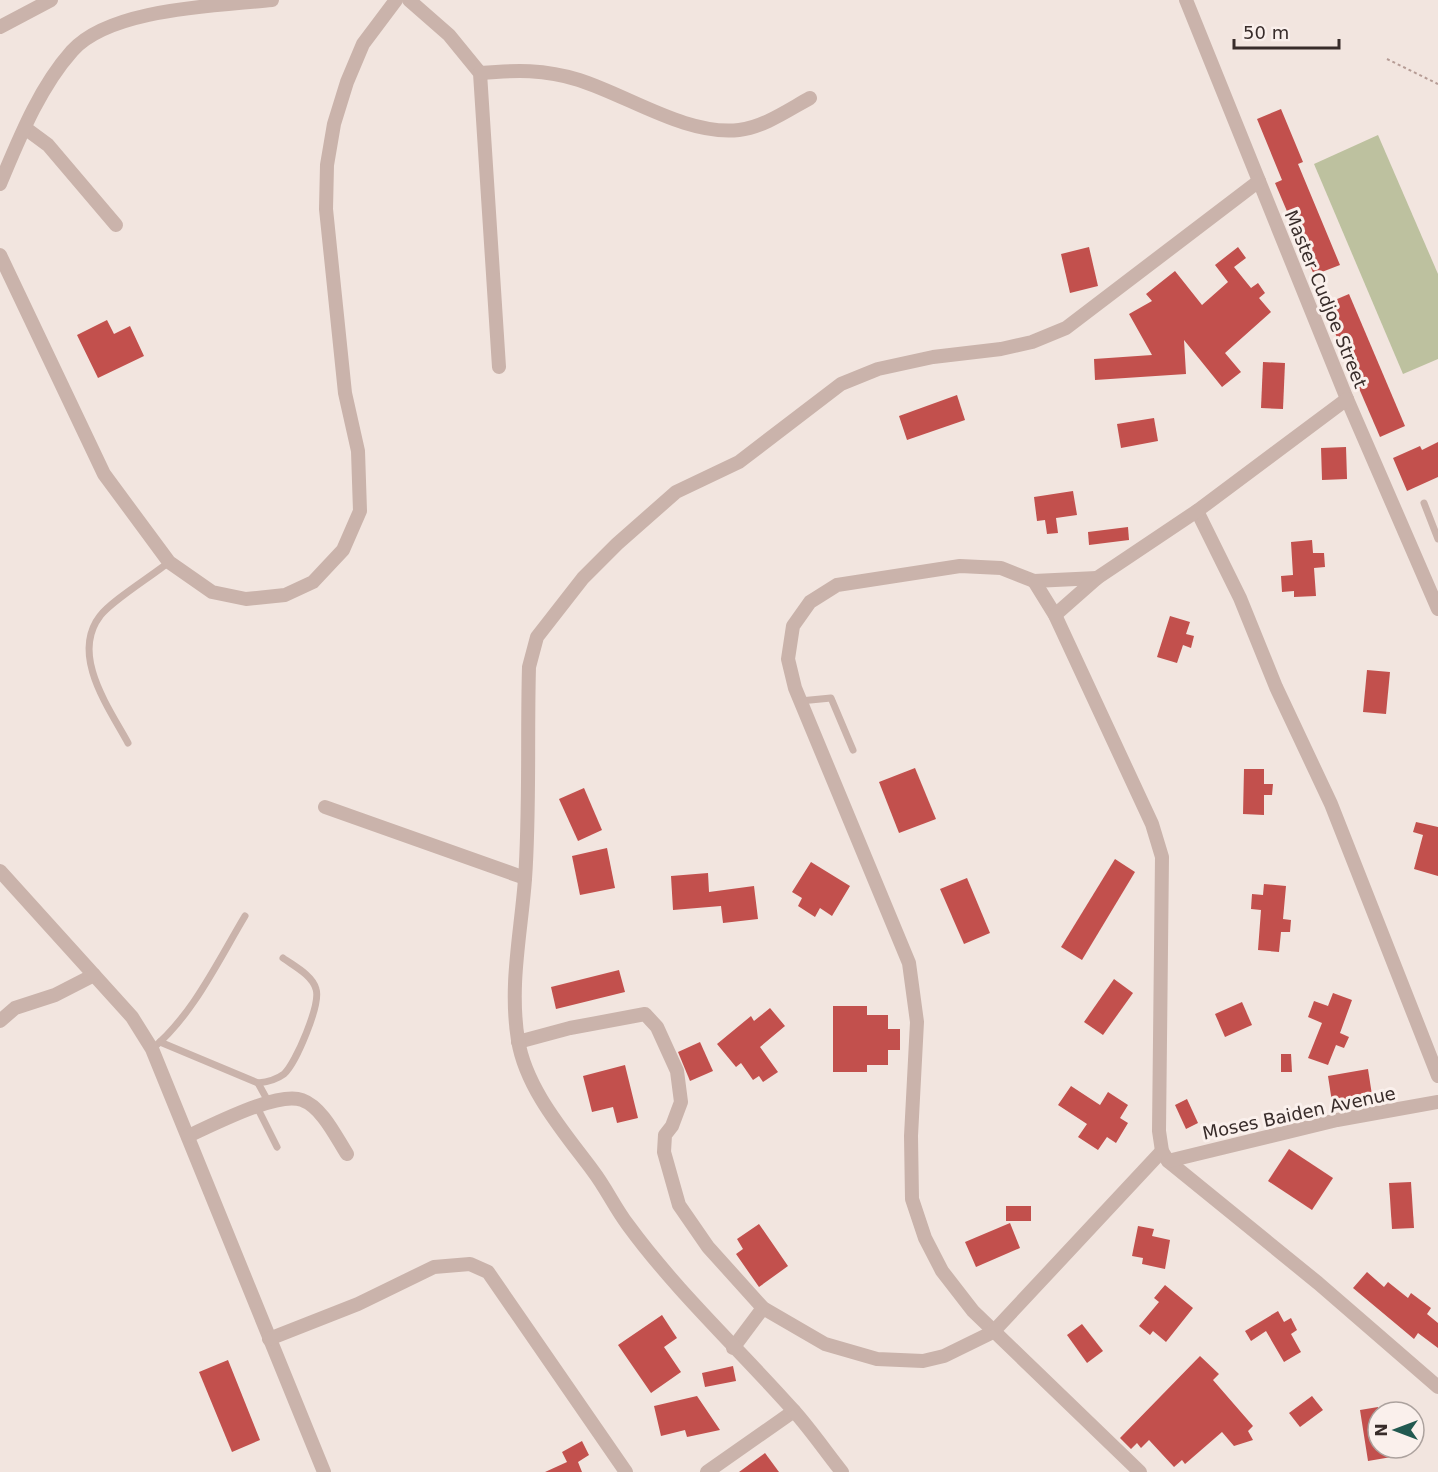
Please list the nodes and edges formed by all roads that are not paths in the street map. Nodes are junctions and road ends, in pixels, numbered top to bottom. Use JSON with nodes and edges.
{"nodes":[{"id":1,"x":51,"y":0,"type":"edge"},
{"id":2,"x":272,"y":0,"type":"edge"},
{"id":3,"x":396,"y":0,"type":"edge"},
{"id":4,"x":409,"y":0,"type":"edge"},
{"id":5,"x":1186,"y":0,"type":"edge"},
{"id":6,"x":0,"y":27,"type":"edge"},
{"id":7,"x":480,"y":73,"type":"junction"},
{"id":8,"x":810,"y":98,"type":"dead end"},
{"id":9,"x":25,"y":128,"type":"junction"},
{"id":10,"x":1259,"y":181,"type":"junction"},
{"id":11,"x":0,"y":184,"type":"edge"},
{"id":12,"x":116,"y":225,"type":"dead end"},
{"id":13,"x":0,"y":255,"type":"edge"},
{"id":14,"x":499,"y":368,"type":"dead end"},
{"id":15,"x":1347,"y":399,"type":"junction"},
{"id":16,"x":1424,"y":503,"type":"dead end"},
{"id":17,"x":1197,"y":511,"type":"junction"},
{"id":18,"x":1438,"y":539,"type":"edge"},
{"id":19,"x":169,"y":562,"type":"junction"},
{"id":20,"x":1097,"y":578,"type":"junction"},
{"id":21,"x":1034,"y":582,"type":"junction"},
{"id":22,"x":1438,"y":609,"type":"edge"},
{"id":23,"x":1055,"y":615,"type":"junction"},
{"id":24,"x":800,"y":701,"type":"junction"},
{"id":25,"x":128,"y":743,"type":"dead end"},
{"id":26,"x":853,"y":750,"type":"dead end"},
{"id":27,"x":326,"y":807,"type":"dead end"},
{"id":28,"x":0,"y":871,"type":"edge"},
{"id":29,"x":525,"y":878,"type":"junction"},
{"id":30,"x":245,"y":916,"type":"dead end"},
{"id":31,"x":283,"y":958,"type":"dead end"},
{"id":32,"x":94,"y":975,"type":"junction"},
{"id":33,"x":0,"y":1022,"type":"edge"},
{"id":34,"x":518,"y":1042,"type":"junction"},
{"id":35,"x":156,"y":1046,"type":"junction"},
{"id":36,"x":1438,"y":1076,"type":"edge"},
{"id":37,"x":258,"y":1083,"type":"junction"},
{"id":38,"x":1438,"y":1102,"type":"edge"},
{"id":39,"x":263,"y":1105,"type":"junction"},
{"id":40,"x":188,"y":1136,"type":"junction"},
{"id":41,"x":277,"y":1147,"type":"dead end"},
{"id":42,"x":347,"y":1154,"type":"dead end"},
{"id":43,"x":1165,"y":1156,"type":"junction"},
{"id":44,"x":763,"y":1308,"type":"junction"},
{"id":45,"x":993,"y":1332,"type":"junction"},
{"id":46,"x":269,"y":1339,"type":"junction"},
{"id":47,"x":733,"y":1348,"type":"junction"},
{"id":48,"x":1438,"y":1387,"type":"edge"},
{"id":49,"x":794,"y":1411,"type":"junction"},
{"id":50,"x":324,"y":1472,"type":"edge"},
{"id":51,"x":626,"y":1472,"type":"edge"},
{"id":52,"x":707,"y":1472,"type":"edge"},
{"id":53,"x":843,"y":1472,"type":"edge"},
{"id":54,"x":1140,"y":1472,"type":"edge"}],
"edges":[{"from":1,"to":6,"type":"street"},
{"from":2,"to":9,"type":"street"},
{"from":3,"to":19,"type":"street"},
{"from":4,"to":7,"type":"street"},
{"from":5,"to":10,"type":"street","name":"Master Cudjoe Street"},
{"from":7,"to":8,"type":"street"},
{"from":7,"to":14,"type":"street"},
{"from":9,"to":11,"type":"street"},
{"from":9,"to":12,"type":"street"},
{"from":10,"to":15,"type":"street","name":"Master Cudjoe Street"},
{"from":10,"to":29,"type":"street"},
{"from":13,"to":19,"type":"street"},
{"from":15,"to":17,"type":"street"},
{"from":15,"to":22,"type":"street","name":"Master Cudjoe Street"},
{"from":16,"to":18,"type":"lane"},
{"from":17,"to":20,"type":"street"},
{"from":17,"to":36,"type":"street"},
{"from":19,"to":25,"type":"lane"},
{"from":20,"to":21,"type":"street"},
{"from":20,"to":23,"type":"street"},
{"from":21,"to":23,"type":"street"},
{"from":21,"to":24,"type":"street"},
{"from":23,"to":43,"type":"street"},
{"from":24,"to":26,"type":"lane"},
{"from":24,"to":45,"type":"street"},
{"from":27,"to":29,"type":"street"},
{"from":28,"to":32,"type":"street"},
{"from":29,"to":34,"type":"street"},
{"from":30,"to":35,"type":"lane"},
{"from":31,"to":37,"type":"lane"},
{"from":32,"to":33,"type":"street"},
{"from":32,"to":35,"type":"street"},
{"from":34,"to":44,"type":"street"},
{"from":34,"to":47,"type":"street"},
{"from":35,"to":37,"type":"lane"},
{"from":35,"to":40,"type":"street"},
{"from":37,"to":39,"type":"lane"},
{"from":38,"to":43,"type":"street","name":"Moses Baiden Avenue"},
{"from":39,"to":40,"type":"street"},
{"from":39,"to":41,"type":"lane"},
{"from":39,"to":42,"type":"street"},
{"from":40,"to":46,"type":"street"},
{"from":43,"to":45,"type":"street"},
{"from":43,"to":48,"type":"street"},
{"from":44,"to":45,"type":"street"},
{"from":44,"to":47,"type":"street"},
{"from":45,"to":54,"type":"street"},
{"from":46,"to":50,"type":"street"},
{"from":46,"to":51,"type":"street"},
{"from":47,"to":49,"type":"street"},
{"from":49,"to":52,"type":"street"},
{"from":49,"to":53,"type":"street"}]}
